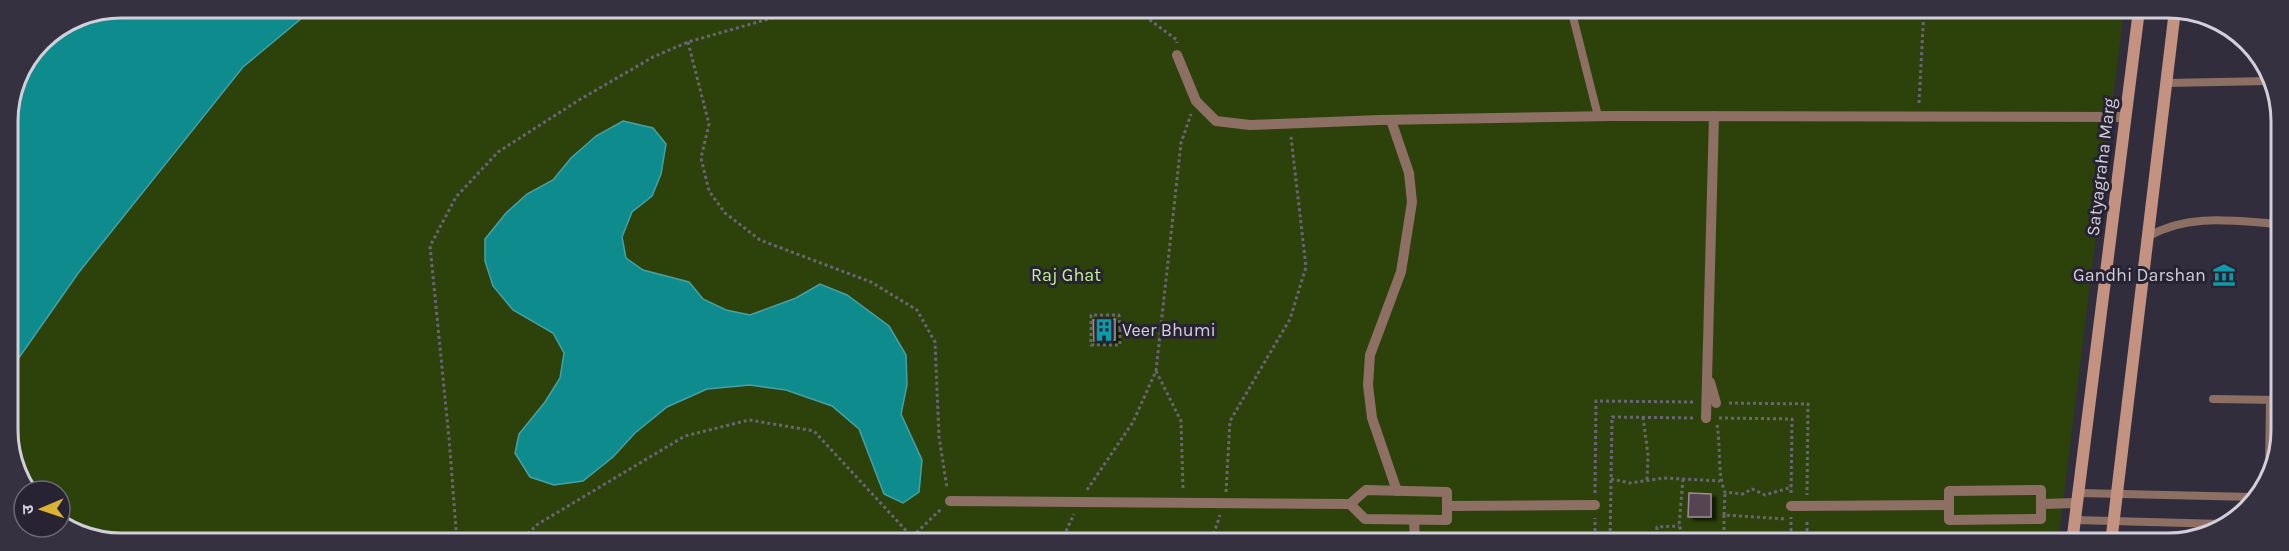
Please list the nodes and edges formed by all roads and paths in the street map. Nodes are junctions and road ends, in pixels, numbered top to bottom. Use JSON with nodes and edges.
{"nodes":[{"id":1,"x":772,"y":18,"type":"edge"},
{"id":2,"x":1147,"y":18,"type":"edge"},
{"id":3,"x":1573,"y":18,"type":"edge"},
{"id":4,"x":1924,"y":18,"type":"edge"},
{"id":5,"x":2138,"y":18,"type":"edge"},
{"id":6,"x":2174,"y":19,"type":"edge"},
{"id":7,"x":688,"y":42,"type":"junction"},
{"id":8,"x":1177,"y":55,"type":"joint"},
{"id":9,"x":2263,"y":81,"type":"edge"},
{"id":10,"x":2167,"y":82,"type":"junction"},
{"id":11,"x":1196,"y":101,"type":"junction"},
{"id":12,"x":1598,"y":116,"type":"junction"},
{"id":13,"x":1714,"y":116,"type":"junction"},
{"id":14,"x":1919,"y":117,"type":"junction"},
{"id":15,"x":2125,"y":117,"type":"junction"},
{"id":16,"x":1391,"y":120,"type":"junction"},
{"id":17,"x":1289,"y":123,"type":"junction"},
{"id":18,"x":2271,"y":224,"type":"edge"},
{"id":19,"x":2149,"y":236,"type":"junction"},
{"id":20,"x":1160,"y":328,"type":"junction"},
{"id":21,"x":1120,"y":329,"type":"junction"},
{"id":22,"x":1156,"y":371,"type":"junction"},
{"id":23,"x":1707,"y":374,"type":"junction"},
{"id":24,"x":2213,"y":399,"type":"dead end"},
{"id":25,"x":2270,"y":399,"type":"joint"},
{"id":26,"x":1698,"y":402,"type":"joint"},
{"id":27,"x":1716,"y":403,"type":"joint"},
{"id":28,"x":1643,"y":417,"type":"junction"},
{"id":29,"x":1706,"y":418,"type":"joint"},
{"id":30,"x":2269,"y":447,"type":"edge"},
{"id":31,"x":1611,"y":479,"type":"junction"},
{"id":32,"x":1647,"y":480,"type":"junction"},
{"id":33,"x":1683,"y":480,"type":"junction"},
{"id":34,"x":1720,"y":481,"type":"junction"},
{"id":35,"x":1792,"y":487,"type":"junction"},
{"id":36,"x":1397,"y":491,"type":"junction"},
{"id":37,"x":1725,"y":492,"type":"junction"},
{"id":38,"x":2117,"y":494,"type":"junction"},
{"id":39,"x":2246,"y":497,"type":"edge"},
{"id":40,"x":2078,"y":498,"type":"junction"},
{"id":41,"x":950,"y":501,"type":"junction"},
{"id":42,"x":1079,"y":502,"type":"junction"},
{"id":43,"x":1183,"y":503,"type":"junction"},
{"id":44,"x":1225,"y":503,"type":"junction"},
{"id":45,"x":1350,"y":504,"type":"junction"},
{"id":46,"x":2042,"y":504,"type":"junction"},
{"id":47,"x":1595,"y":505,"type":"junction"},
{"id":48,"x":1948,"y":505,"type":"junction"},
{"id":49,"x":1447,"y":506,"type":"junction"},
{"id":50,"x":1791,"y":506,"type":"junction"},
{"id":51,"x":1807,"y":506,"type":"junction"},
{"id":52,"x":1724,"y":515,"type":"junction"},
{"id":53,"x":1791,"y":519,"type":"junction"},
{"id":54,"x":1414,"y":520,"type":"junction"},
{"id":55,"x":2075,"y":520,"type":"junction"},
{"id":56,"x":2114,"y":522,"type":"junction"},
{"id":57,"x":2209,"y":524,"type":"edge"},
{"id":58,"x":1679,"y":526,"type":"junction"},
{"id":59,"x":456,"y":533,"type":"edge"},
{"id":60,"x":528,"y":533,"type":"edge"},
{"id":61,"x":906,"y":533,"type":"edge"},
{"id":62,"x":919,"y":533,"type":"edge"},
{"id":63,"x":1065,"y":533,"type":"edge"},
{"id":64,"x":1215,"y":533,"type":"edge"},
{"id":65,"x":1415,"y":533,"type":"edge"},
{"id":66,"x":1595,"y":533,"type":"edge"},
{"id":67,"x":1610,"y":533,"type":"edge"},
{"id":68,"x":1656,"y":533,"type":"edge"},
{"id":69,"x":1682,"y":533,"type":"edge"},
{"id":70,"x":1724,"y":533,"type":"edge"},
{"id":71,"x":1791,"y":533,"type":"edge"},
{"id":72,"x":1807,"y":533,"type":"edge"},
{"id":73,"x":2073,"y":533,"type":"edge"},
{"id":74,"x":2112,"y":533,"type":"edge"}],
"edges":[{"from":1,"to":7,"type":"path"},
{"from":2,"to":8,"type":"path"},
{"from":3,"to":12,"type":"lane"},
{"from":4,"to":14,"type":"path"},
{"from":5,"to":15,"type":"main road","name":"Satyagraha Marg"},
{"from":6,"to":10,"type":"main road"},
{"from":7,"to":41,"type":"path"},
{"from":7,"to":59,"type":"path"},
{"from":8,"to":11,"type":"street"},
{"from":9,"to":10,"type":"lane"},
{"from":10,"to":19,"type":"main road"},
{"from":11,"to":17,"type":"street"},
{"from":11,"to":20,"type":"path"},
{"from":12,"to":13,"type":"street"},
{"from":12,"to":16,"type":"street"},
{"from":13,"to":14,"type":"street"},
{"from":13,"to":23,"type":"street"},
{"from":14,"to":15,"type":"street"},
{"from":15,"to":40,"type":"main road","name":"Satyagraha Marg"},
{"from":16,"to":17,"type":"street"},
{"from":16,"to":36,"type":"street"},
{"from":17,"to":44,"type":"path"},
{"from":18,"to":19,"type":"lane"},
{"from":19,"to":38,"type":"main road"},
{"from":20,"to":21,"type":"path"},
{"from":20,"to":22,"type":"path"},
{"from":21,"to":21,"type":"path"},
{"from":22,"to":42,"type":"path"},
{"from":22,"to":43,"type":"path"},
{"from":23,"to":26,"type":"street"},
{"from":23,"to":27,"type":"street"},
{"from":23,"to":29,"type":"street"},
{"from":24,"to":25,"type":"lane"},
{"from":25,"to":30,"type":"lane"},
{"from":26,"to":47,"type":"path"},
{"from":27,"to":51,"type":"path"},
{"from":28,"to":29,"type":"path"},
{"from":28,"to":31,"type":"path"},
{"from":28,"to":32,"type":"path"},
{"from":31,"to":32,"type":"path"},
{"from":31,"to":67,"type":"path"},
{"from":32,"to":33,"type":"path"},
{"from":33,"to":34,"type":"path"},
{"from":33,"to":58,"type":"path"},
{"from":34,"to":35,"type":"path"},
{"from":34,"to":37,"type":"path"},
{"from":35,"to":37,"type":"path"},
{"from":35,"to":50,"type":"path"},
{"from":36,"to":45,"type":"street"},
{"from":36,"to":49,"type":"street"},
{"from":37,"to":52,"type":"path"},
{"from":38,"to":39,"type":"lane"},
{"from":38,"to":40,"type":"lane"},
{"from":38,"to":56,"type":"main road"},
{"from":40,"to":46,"type":"street"},
{"from":40,"to":55,"type":"main road","name":"Satyagraha Marg"},
{"from":41,"to":42,"type":"street"},
{"from":41,"to":62,"type":"path"},
{"from":42,"to":43,"type":"street"},
{"from":42,"to":63,"type":"path"},
{"from":43,"to":44,"type":"street"},
{"from":44,"to":45,"type":"street"},
{"from":44,"to":64,"type":"path"},
{"from":45,"to":54,"type":"street"},
{"from":46,"to":48,"type":"street"},
{"from":46,"to":48,"type":"street"},
{"from":47,"to":49,"type":"street"},
{"from":47,"to":66,"type":"path"},
{"from":48,"to":51,"type":"street"},
{"from":49,"to":54,"type":"street"},
{"from":50,"to":51,"type":"street"},
{"from":50,"to":53,"type":"path"},
{"from":51,"to":72,"type":"path"},
{"from":52,"to":53,"type":"path"},
{"from":52,"to":70,"type":"path"},
{"from":53,"to":71,"type":"path"},
{"from":54,"to":65,"type":"street"},
{"from":55,"to":56,"type":"lane"},
{"from":55,"to":73,"type":"main road","name":"Satyagraha Marg"},
{"from":56,"to":57,"type":"lane"},
{"from":56,"to":74,"type":"main road"},
{"from":58,"to":68,"type":"path"},
{"from":58,"to":69,"type":"path"},
{"from":60,"to":61,"type":"path"}]}
